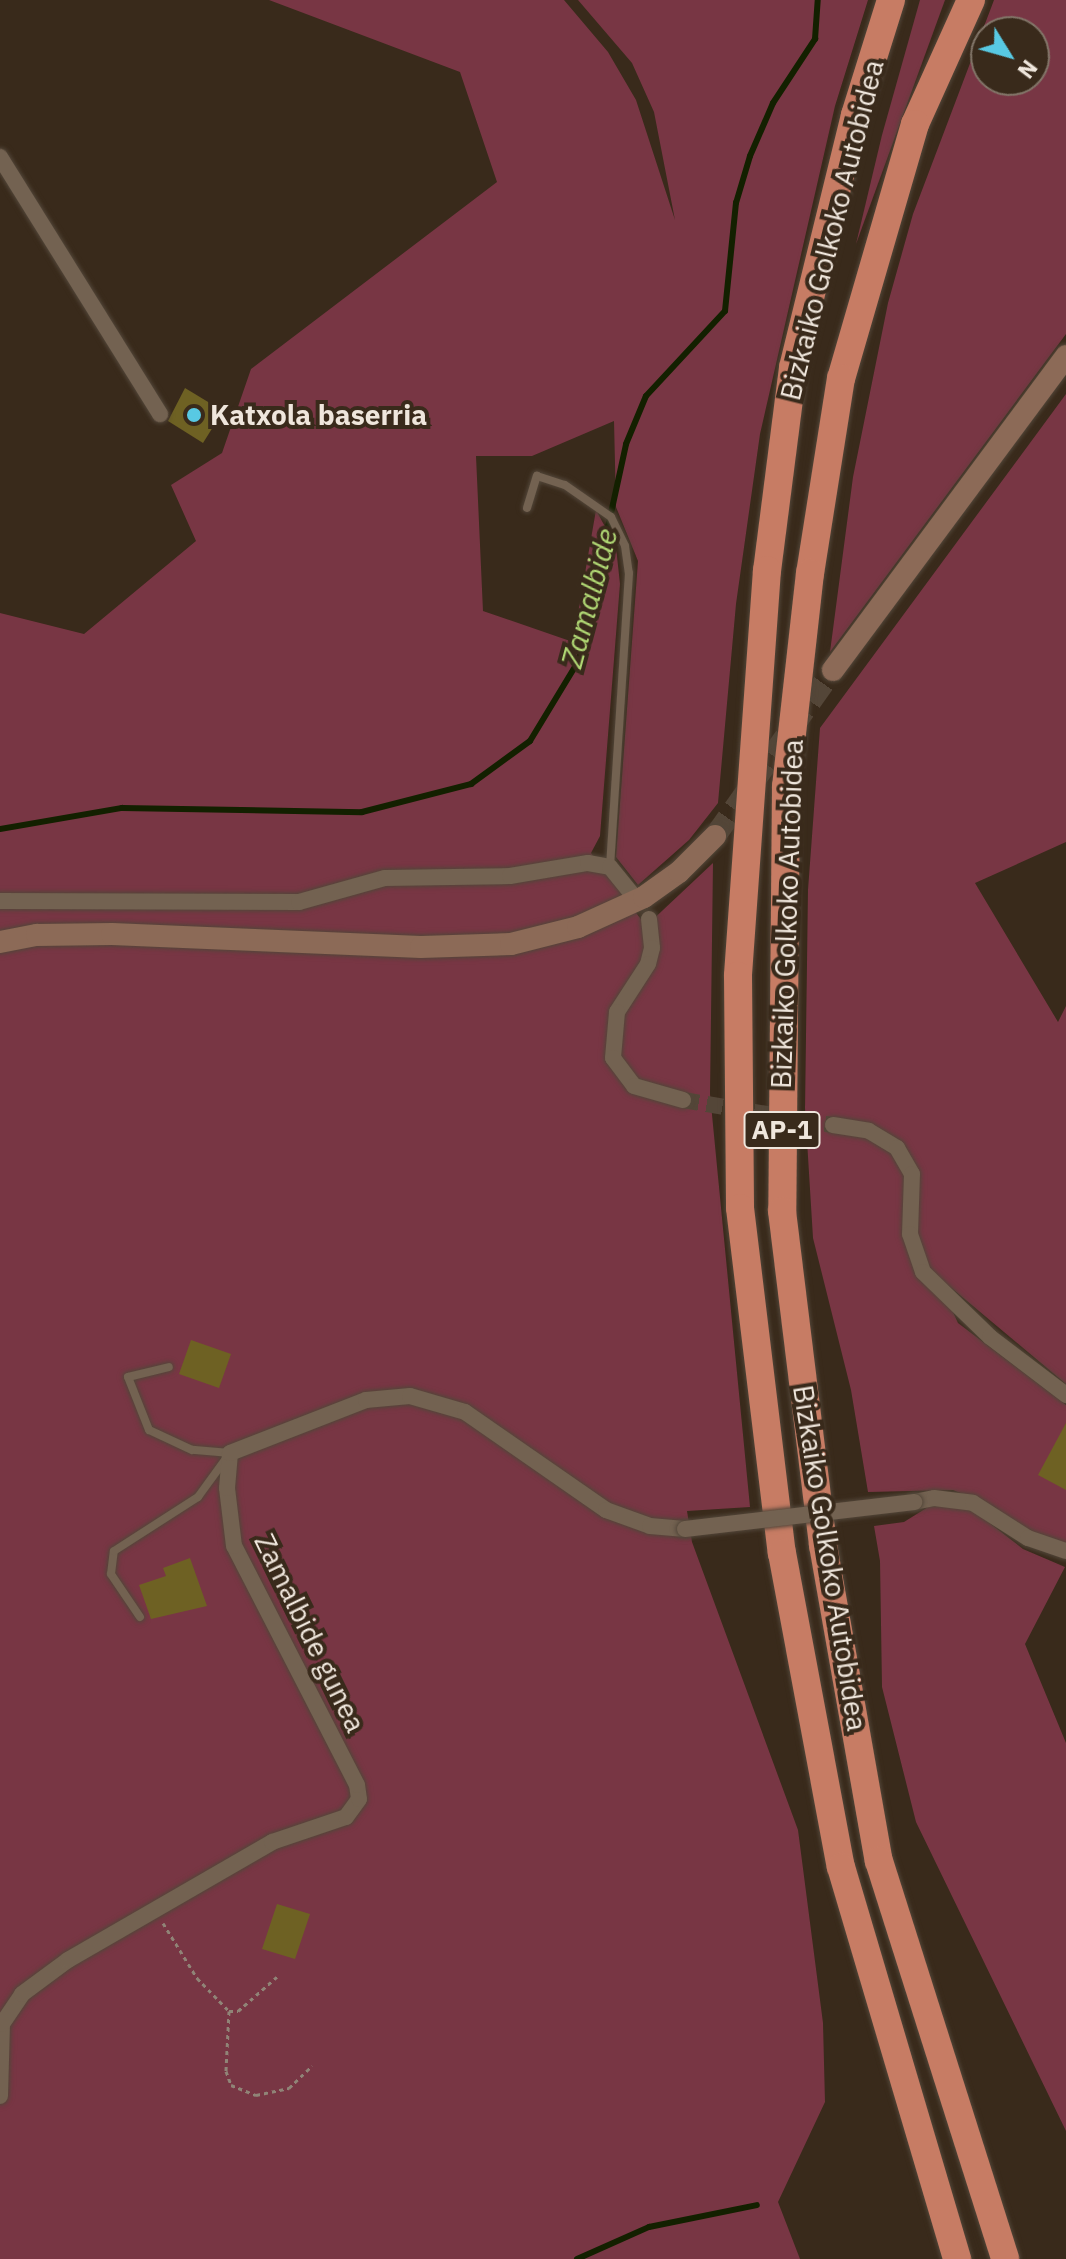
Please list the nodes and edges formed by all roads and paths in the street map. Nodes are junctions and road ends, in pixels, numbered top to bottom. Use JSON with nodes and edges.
{"nodes":[{"id":1,"x":891,"y":0,"type":"edge"},
{"id":2,"x":971,"y":0,"type":"edge"},
{"id":3,"x":0,"y":157,"type":"edge"},
{"id":4,"x":1066,"y":356,"type":"edge"},
{"id":5,"x":160,"y":414,"type":"dead end"},
{"id":6,"x":527,"y":508,"type":"dead end"},
{"id":7,"x":833,"y":670,"type":"tunnel mouth"},
{"id":8,"x":715,"y":836,"type":"tunnel mouth"},
{"id":9,"x":610,"y":867,"type":"junction"},
{"id":10,"x":631,"y":893,"type":"dead end"},
{"id":11,"x":0,"y":901,"type":"edge"},
{"id":12,"x":649,"y":919,"type":"dead end"},
{"id":13,"x":0,"y":942,"type":"edge"},
{"id":14,"x":683,"y":1100,"type":"tunnel mouth"},
{"id":15,"x":833,"y":1125,"type":"tunnel mouth"},
{"id":16,"x":169,"y":1367,"type":"dead end"},
{"id":17,"x":1066,"y":1395,"type":"edge"},
{"id":18,"x":230,"y":1453,"type":"junction"},
{"id":19,"x":1066,"y":1551,"type":"edge"},
{"id":20,"x":140,"y":1617,"type":"dead end"},
{"id":21,"x":155,"y":1908,"type":"junction"},
{"id":22,"x":279,"y":1975,"type":"dead end"},
{"id":23,"x":229,"y":2011,"type":"junction"},
{"id":24,"x":312,"y":2066,"type":"dead end"},
{"id":25,"x":0,"y":2096,"type":"edge"},
{"id":26,"x":957,"y":2259,"type":"edge"},
{"id":27,"x":1005,"y":2259,"type":"edge"}],
"edges":[{"from":1,"to":26,"type":"highway","name":"Bizkaiko Golkoko Autobidea","number":"AP-1"},
{"from":2,"to":27,"type":"highway","name":"Bizkaiko Golkoko Autobidea","number":"AP-1"},
{"from":3,"to":5,"type":"street"},
{"from":4,"to":7,"type":"main road"},
{"from":6,"to":9,"type":"lane"},
{"from":8,"to":13,"type":"main road"},
{"from":9,"to":10,"type":"street"},
{"from":9,"to":11,"type":"street"},
{"from":12,"to":14,"type":"street"},
{"from":15,"to":17,"type":"street"},
{"from":16,"to":18,"type":"lane"},
{"from":18,"to":19,"type":"street","bridge":true},
{"from":18,"to":20,"type":"lane"},
{"from":18,"to":21,"type":"street","name":"Zamalbide gunea"},
{"from":21,"to":23,"type":"path"},
{"from":21,"to":25,"type":"street","name":"Zamalbide gunea"},
{"from":22,"to":23,"type":"path"},
{"from":23,"to":24,"type":"path"}]}
